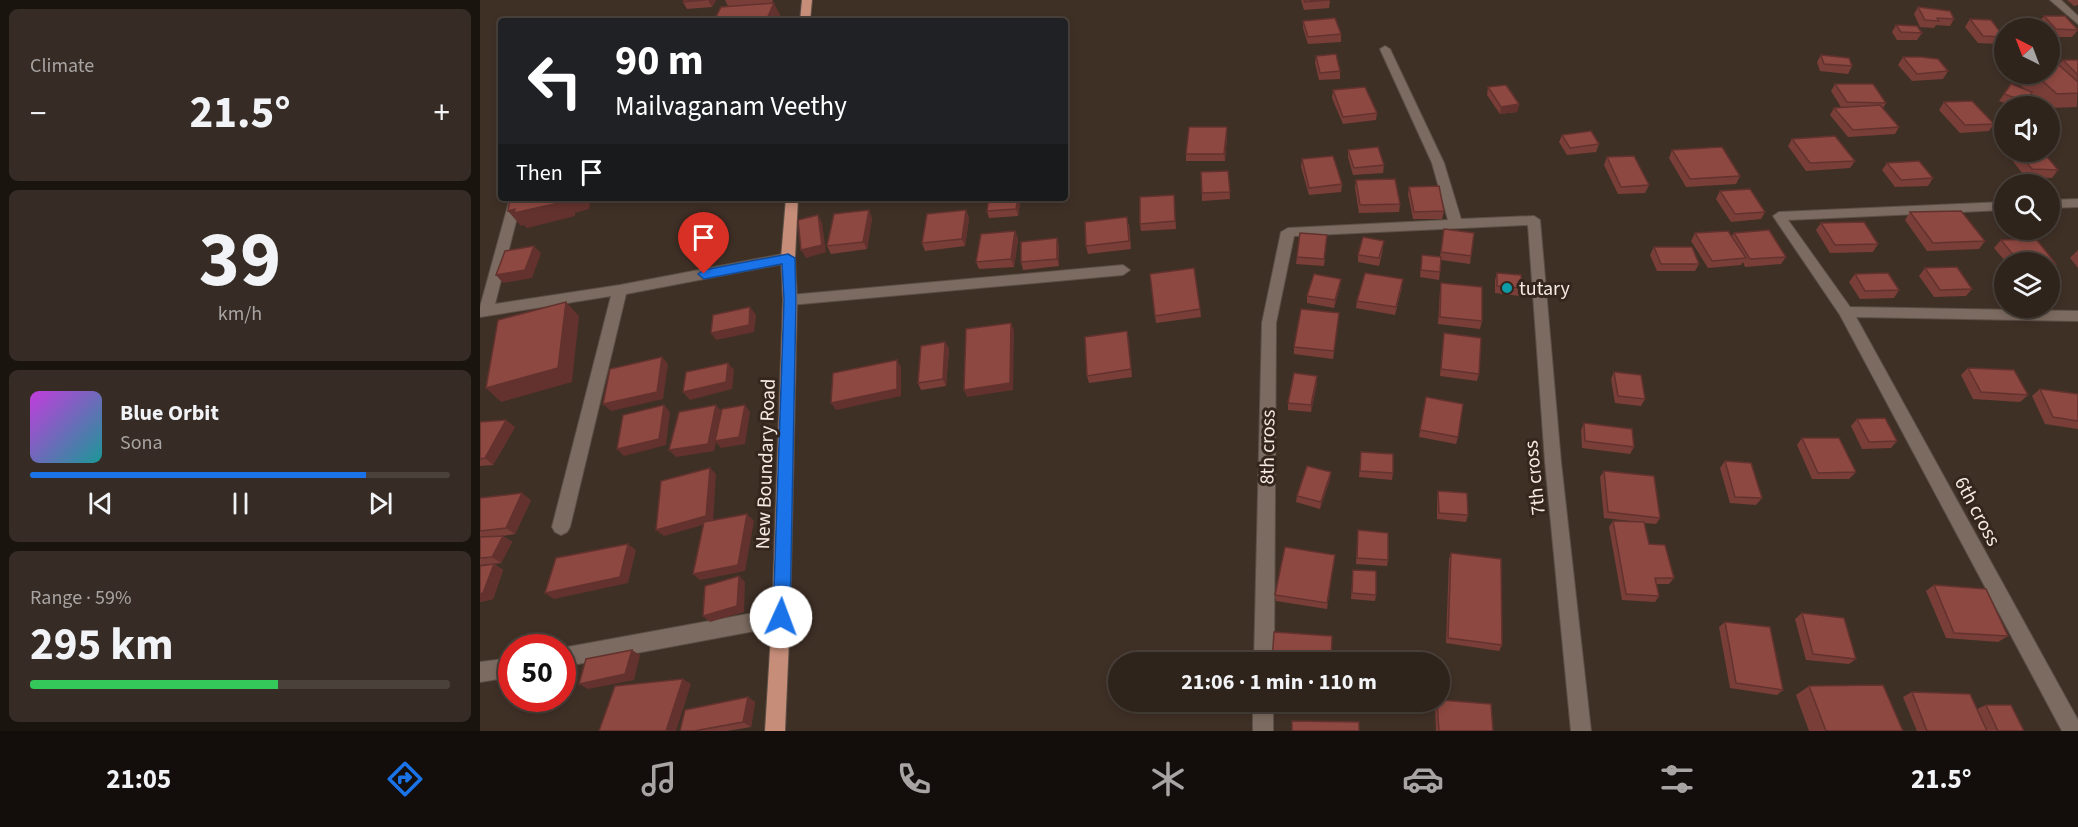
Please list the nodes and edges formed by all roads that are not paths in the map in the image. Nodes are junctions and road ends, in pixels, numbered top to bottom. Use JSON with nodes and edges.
{"nodes":[{"id":1,"x":807,"y":0,"type":"edge"},
{"id":2,"x":2055,"y":0,"type":"edge"},
{"id":3,"x":805,"y":18,"type":"edge"},
{"id":4,"x":2078,"y":21,"type":"edge"},
{"id":5,"x":1385,"y":49,"type":"dead end"},
{"id":6,"x":515,"y":201,"type":"edge"},
{"id":7,"x":792,"y":201,"type":"edge"},
{"id":8,"x":2078,"y":203,"type":"edge"},
{"id":9,"x":2060,"y":204,"type":"edge"},
{"id":10,"x":1994,"y":206,"type":"edge"},
{"id":11,"x":1456,"y":224,"type":"junction"},
{"id":12,"x":788,"y":258,"type":"junction"},
{"id":13,"x":1123,"y":270,"type":"dead end"},
{"id":14,"x":620,"y":290,"type":"junction"},
{"id":15,"x":790,"y":300,"type":"junction"},
{"id":16,"x":483,"y":311,"type":"edge"},
{"id":17,"x":1846,"y":312,"type":"junction"},
{"id":18,"x":2078,"y":316,"type":"edge"},
{"id":19,"x":561,"y":527,"type":"dead end"},
{"id":20,"x":781,"y":617,"type":"junction"},
{"id":21,"x":1264,"y":652,"type":"edge"},
{"id":22,"x":576,"y":655,"type":"edge"},
{"id":23,"x":498,"y":669,"type":"edge"},
{"id":24,"x":480,"y":672,"type":"edge"},
{"id":25,"x":1263,"y":712,"type":"edge"},
{"id":26,"x":775,"y":731,"type":"edge"},
{"id":27,"x":1263,"y":731,"type":"edge"},
{"id":28,"x":1581,"y":731,"type":"edge"},
{"id":29,"x":2073,"y":731,"type":"edge"}],
"edges":[{"from":1,"to":3,"type":"main road"},
{"from":2,"to":4,"type":"street"},
{"from":5,"to":11,"type":"street"},
{"from":6,"to":16,"type":"street"},
{"from":7,"to":12,"type":"main road","name":"New Boundary Road"},
{"from":8,"to":9,"type":"street"},
{"from":10,"to":17,"type":"street","name":"6th cross"},
{"from":11,"to":21,"type":"street","name":"8th cross"},
{"from":11,"to":28,"type":"street","name":"7th cross"},
{"from":12,"to":14,"type":"street"},
{"from":12,"to":15,"type":"main road","name":"New Boundary Road"},
{"from":13,"to":15,"type":"street"},
{"from":14,"to":16,"type":"street"},
{"from":14,"to":19,"type":"street"},
{"from":15,"to":20,"type":"main road","name":"New Boundary Road"},
{"from":17,"to":18,"type":"street"},
{"from":17,"to":29,"type":"street","name":"6th cross"},
{"from":20,"to":22,"type":"street"},
{"from":20,"to":26,"type":"main road","name":"New Boundary Road"},
{"from":23,"to":24,"type":"street"},
{"from":25,"to":27,"type":"street"}]}
